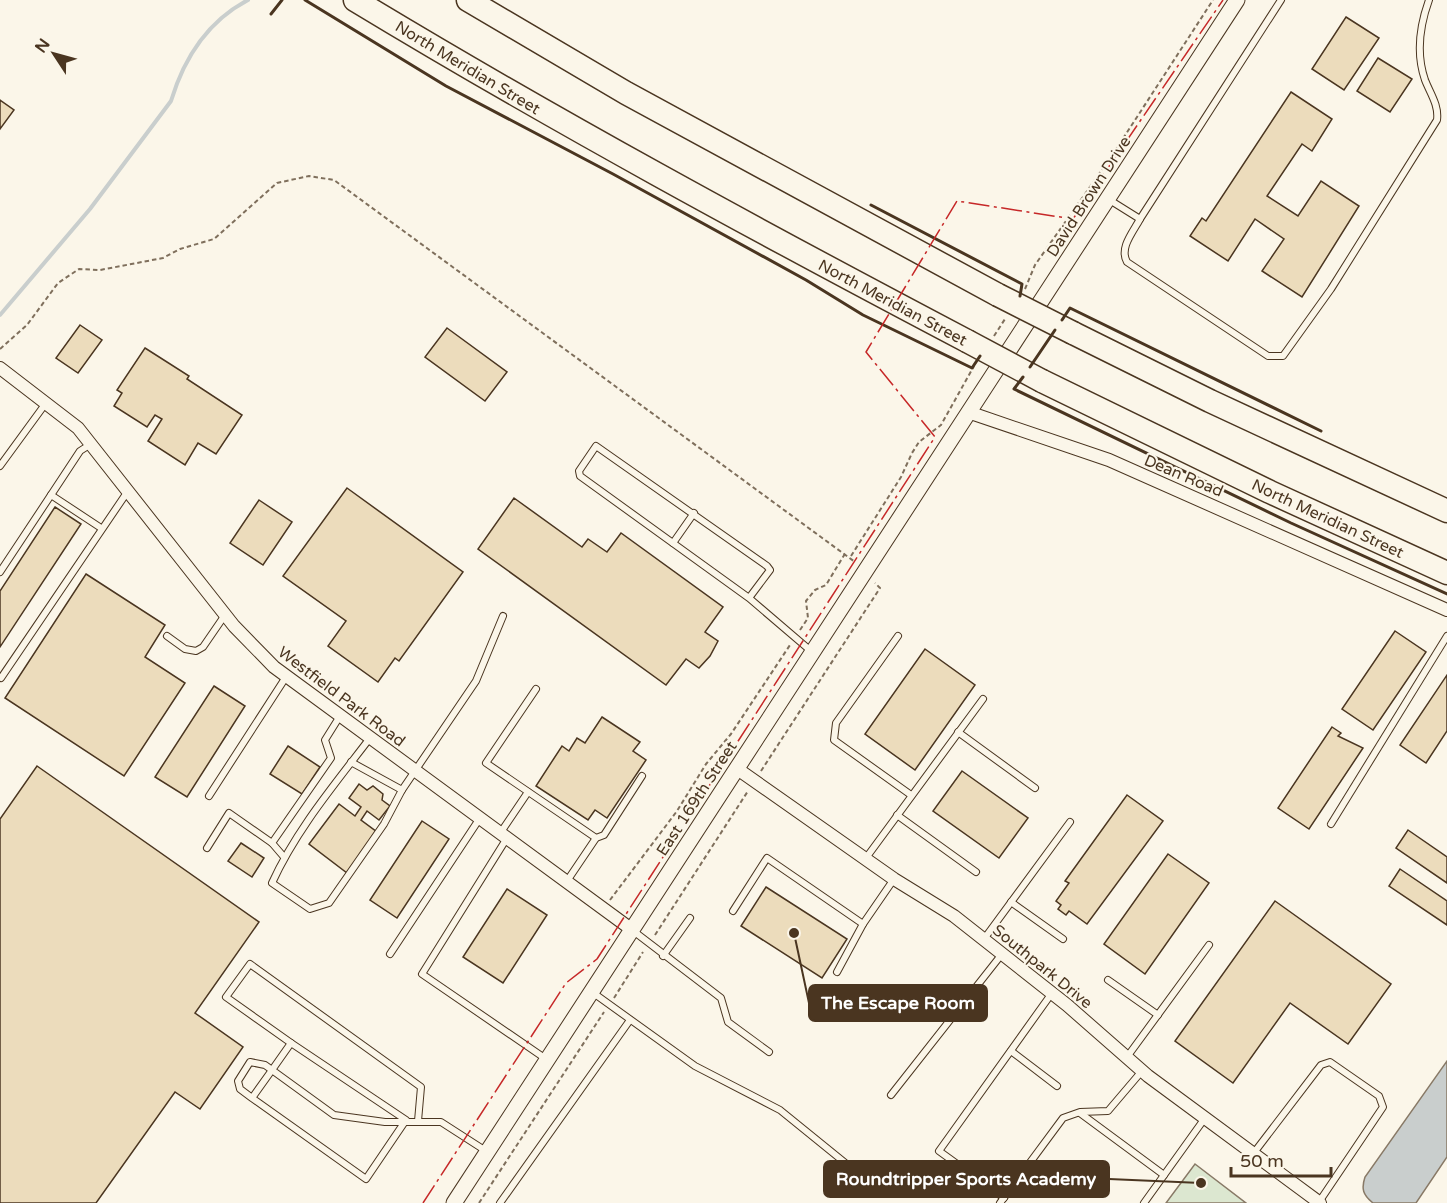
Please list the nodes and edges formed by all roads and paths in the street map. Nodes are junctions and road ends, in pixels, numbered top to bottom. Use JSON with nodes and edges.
{"nodes":[{"id":1,"x":355,"y":0,"type":"edge"},
{"id":2,"x":468,"y":0,"type":"edge"},
{"id":3,"x":1213,"y":0,"type":"edge"},
{"id":4,"x":1237,"y":0,"type":"edge"},
{"id":5,"x":1281,"y":0,"type":"edge"},
{"id":6,"x":1429,"y":0,"type":"edge"},
{"id":7,"x":1108,"y":199,"type":"junction"},
{"id":8,"x":1140,"y":219,"type":"junction"},
{"id":9,"x":1021,"y":294,"type":"dead end"},
{"id":10,"x":1004,"y":304,"type":"junction"},
{"id":11,"x":991,"y":341,"type":"dead end"},
{"id":12,"x":0,"y":349,"type":"edge"},
{"id":13,"x":973,"y":350,"type":"junction"},
{"id":14,"x":0,"y":368,"type":"edge"},
{"id":15,"x":46,"y":403,"type":"junction"},
{"id":16,"x":968,"y":412,"type":"junction"},
{"id":17,"x":92,"y":444,"type":"junction"},
{"id":18,"x":0,"y":466,"type":"edge"},
{"id":19,"x":128,"y":490,"type":"junction"},
{"id":20,"x":51,"y":495,"type":"junction"},
{"id":21,"x":1447,"y":511,"type":"edge"},
{"id":22,"x":694,"y":513,"type":"junction"},
{"id":23,"x":101,"y":528,"type":"junction"},
{"id":24,"x":673,"y":543,"type":"junction"},
{"id":25,"x":851,"y":556,"type":"junction"},
{"id":26,"x":0,"y":572,"type":"edge"},
{"id":27,"x":864,"y":573,"type":"junction"},
{"id":28,"x":1447,"y":573,"type":"edge"},
{"id":29,"x":880,"y":588,"type":"dead end"},
{"id":30,"x":749,"y":598,"type":"junction"},
{"id":31,"x":1447,"y":610,"type":"edge"},
{"id":32,"x":225,"y":615,"type":"junction"},
{"id":33,"x":503,"y":616,"type":"dead end"},
{"id":34,"x":167,"y":636,"type":"dead end"},
{"id":35,"x":898,"y":636,"type":"dead end"},
{"id":36,"x":1447,"y":636,"type":"edge"},
{"id":37,"x":812,"y":651,"type":"junction"},
{"id":38,"x":286,"y":677,"type":"junction"},
{"id":39,"x":0,"y":678,"type":"edge"},
{"id":40,"x":536,"y":689,"type":"dead end"},
{"id":41,"x":983,"y":699,"type":"dead end"},
{"id":42,"x":340,"y":716,"type":"junction"},
{"id":43,"x":958,"y":732,"type":"junction"},
{"id":44,"x":730,"y":734,"type":"dead end"},
{"id":45,"x":370,"y":738,"type":"junction"},
{"id":46,"x":351,"y":762,"type":"junction"},
{"id":47,"x":736,"y":768,"type":"junction"},
{"id":48,"x":416,"y":771,"type":"junction"},
{"id":49,"x":642,"y":776,"type":"dead end"},
{"id":50,"x":755,"y":780,"type":"junction"},
{"id":51,"x":1035,"y":788,"type":"dead end"},
{"id":52,"x":402,"y":790,"type":"junction"},
{"id":53,"x":528,"y":792,"type":"junction"},
{"id":54,"x":911,"y":795,"type":"junction"},
{"id":55,"x":209,"y":796,"type":"dead end"},
{"id":56,"x":897,"y":815,"type":"junction"},
{"id":57,"x":480,"y":818,"type":"junction"},
{"id":58,"x":1070,"y":822,"type":"dead end"},
{"id":59,"x":1331,"y":824,"type":"dead end"},
{"id":60,"x":504,"y":834,"type":"junction"},
{"id":61,"x":596,"y":838,"type":"junction"},
{"id":62,"x":272,"y":843,"type":"junction"},
{"id":63,"x":207,"y":848,"type":"dead end"},
{"id":64,"x":284,"y":857,"type":"junction"},
{"id":65,"x":865,"y":859,"type":"junction"},
{"id":66,"x":976,"y":872,"type":"dead end"},
{"id":67,"x":894,"y":879,"type":"junction"},
{"id":68,"x":567,"y":881,"type":"junction"},
{"id":69,"x":1011,"y":902,"type":"junction"},
{"id":70,"x":604,"y":909,"type":"junction"},
{"id":71,"x":733,"y":911,"type":"dead end"},
{"id":72,"x":690,"y":918,"type":"dead end"},
{"id":73,"x":863,"y":924,"type":"junction"},
{"id":74,"x":631,"y":929,"type":"junction"},
{"id":75,"x":984,"y":939,"type":"junction"},
{"id":76,"x":1064,"y":939,"type":"dead end"},
{"id":77,"x":648,"y":945,"type":"junction"},
{"id":78,"x":1209,"y":945,"type":"dead end"},
{"id":79,"x":390,"y":954,"type":"dead end"},
{"id":80,"x":1002,"y":954,"type":"junction"},
{"id":81,"x":663,"y":956,"type":"junction"},
{"id":82,"x":837,"y":972,"type":"dead end"},
{"id":83,"x":1108,"y":980,"type":"dead end"},
{"id":84,"x":591,"y":992,"type":"junction"},
{"id":85,"x":1052,"y":993,"type":"junction"},
{"id":86,"x":609,"y":1005,"type":"junction"},
{"id":87,"x":1158,"y":1015,"type":"junction"},
{"id":88,"x":630,"y":1020,"type":"junction"},
{"id":89,"x":291,"y":1043,"type":"junction"},
{"id":90,"x":769,"y":1052,"type":"dead end"},
{"id":91,"x":1011,"y":1052,"type":"junction"},
{"id":92,"x":1127,"y":1057,"type":"junction"},
{"id":93,"x":546,"y":1059,"type":"junction"},
{"id":94,"x":272,"y":1071,"type":"junction"},
{"id":95,"x":1143,"y":1071,"type":"junction"},
{"id":96,"x":1057,"y":1086,"type":"dead end"},
{"id":97,"x":891,"y":1095,"type":"dead end"},
{"id":98,"x":252,"y":1098,"type":"junction"},
{"id":99,"x":1080,"y":1112,"type":"junction"},
{"id":100,"x":1205,"y":1118,"type":"junction"},
{"id":101,"x":406,"y":1120,"type":"junction"},
{"id":102,"x":418,"y":1121,"type":"junction"},
{"id":103,"x":486,"y":1152,"type":"junction"},
{"id":104,"x":1253,"y":1154,"type":"junction"},
{"id":105,"x":1164,"y":1175,"type":"junction"},
{"id":106,"x":870,"y":1183,"type":"dead end"},
{"id":107,"x":1002,"y":1200,"type":"edge"},
{"id":108,"x":454,"y":1203,"type":"edge"},
{"id":109,"x":479,"y":1203,"type":"edge"},
{"id":110,"x":500,"y":1203,"type":"edge"},
{"id":111,"x":1144,"y":1203,"type":"edge"},
{"id":112,"x":1319,"y":1203,"type":"edge"}],
"edges":[{"from":1,"to":13,"type":"highway","name":"North Meridian Street"},
{"from":2,"to":10,"type":"highway"},
{"from":3,"to":9,"type":"path"},
{"from":4,"to":7,"type":"street","name":"David Brown Drive"},
{"from":5,"to":8,"type":"lane"},
{"from":6,"to":8,"type":"lane"},
{"from":7,"to":8,"type":"lane"},
{"from":7,"to":16,"type":"street","name":"David Brown Drive"},
{"from":10,"to":11,"type":"path"},
{"from":10,"to":21,"type":"highway","bridge":true},
{"from":12,"to":25,"type":"path"},
{"from":13,"to":25,"type":"path"},
{"from":13,"to":28,"type":"highway","name":"North Meridian Street","bridge":true},
{"from":14,"to":15,"type":"street","name":"Westfield Park Road"},
{"from":15,"to":17,"type":"street","name":"Westfield Park Road"},
{"from":15,"to":18,"type":"lane"},
{"from":16,"to":27,"type":"street","name":"East 169th Street"},
{"from":16,"to":31,"type":"street","name":"Dean Road"},
{"from":17,"to":19,"type":"street","name":"Westfield Park Road"},
{"from":17,"to":20,"type":"lane"},
{"from":19,"to":23,"type":"lane"},
{"from":19,"to":32,"type":"street","name":"Westfield Park Road"},
{"from":20,"to":23,"type":"lane"},
{"from":20,"to":26,"type":"lane"},
{"from":22,"to":24,"type":"lane"},
{"from":22,"to":24,"type":"lane"},
{"from":22,"to":30,"type":"lane"},
{"from":23,"to":39,"type":"lane"},
{"from":24,"to":30,"type":"lane"},
{"from":25,"to":27,"type":"path"},
{"from":27,"to":37,"type":"street","name":"East 169th Street"},
{"from":29,"to":50,"type":"path"},
{"from":30,"to":37,"type":"lane"},
{"from":32,"to":34,"type":"lane"},
{"from":32,"to":38,"type":"street","name":"Westfield Park Road"},
{"from":33,"to":48,"type":"lane"},
{"from":35,"to":54,"type":"lane"},
{"from":36,"to":59,"type":"lane"},
{"from":37,"to":47,"type":"street","name":"East 169th Street"},
{"from":38,"to":42,"type":"street","name":"Westfield Park Road"},
{"from":38,"to":55,"type":"lane"},
{"from":40,"to":53,"type":"lane"},
{"from":41,"to":43,"type":"lane"},
{"from":42,"to":45,"type":"street","name":"Westfield Park Road"},
{"from":42,"to":62,"type":"lane"},
{"from":43,"to":51,"type":"lane"},
{"from":43,"to":54,"type":"lane"},
{"from":44,"to":70,"type":"path"},
{"from":45,"to":46,"type":"lane"},
{"from":45,"to":48,"type":"street","name":"Westfield Park Road"},
{"from":46,"to":52,"type":"lane"},
{"from":46,"to":64,"type":"lane"},
{"from":47,"to":50,"type":"street","name":"Southpark Drive"},
{"from":47,"to":74,"type":"street","name":"East 169th Street"},
{"from":48,"to":52,"type":"lane"},
{"from":48,"to":57,"type":"street","name":"Westfield Park Road"},
{"from":49,"to":61,"type":"lane"},
{"from":50,"to":65,"type":"street","name":"Southpark Drive"},
{"from":50,"to":77,"type":"path"},
{"from":52,"to":64,"type":"lane"},
{"from":53,"to":60,"type":"lane"},
{"from":53,"to":61,"type":"lane"},
{"from":54,"to":56,"type":"lane"},
{"from":56,"to":65,"type":"lane"},
{"from":56,"to":66,"type":"lane"},
{"from":57,"to":60,"type":"street","name":"Westfield Park Road"},
{"from":57,"to":79,"type":"lane"},
{"from":58,"to":69,"type":"lane"},
{"from":60,"to":68,"type":"street","name":"Westfield Park Road"},
{"from":60,"to":93,"type":"lane"},
{"from":61,"to":68,"type":"lane"},
{"from":62,"to":63,"type":"lane"},
{"from":62,"to":64,"type":"lane"},
{"from":65,"to":67,"type":"street","name":"Southpark Drive"},
{"from":67,"to":73,"type":"lane"},
{"from":67,"to":75,"type":"street","name":"Southpark Drive"},
{"from":68,"to":70,"type":"street","name":"Westfield Park Road"},
{"from":69,"to":75,"type":"lane"},
{"from":69,"to":76,"type":"lane"},
{"from":70,"to":74,"type":"street","name":"Westfield Park Road"},
{"from":71,"to":73,"type":"lane"},
{"from":72,"to":81,"type":"lane"},
{"from":73,"to":82,"type":"lane"},
{"from":74,"to":77,"type":"lane"},
{"from":74,"to":84,"type":"street","name":"East 169th Street"},
{"from":75,"to":80,"type":"street","name":"Southpark Drive"},
{"from":77,"to":81,"type":"lane"},
{"from":77,"to":86,"type":"path"},
{"from":78,"to":87,"type":"lane"},
{"from":80,"to":85,"type":"street","name":"Southpark Drive"},
{"from":80,"to":97,"type":"lane"},
{"from":81,"to":90,"type":"lane"},
{"from":83,"to":87,"type":"lane"},
{"from":84,"to":86,"type":"lane"},
{"from":84,"to":93,"type":"street","name":"East 169th Street"},
{"from":85,"to":91,"type":"lane"},
{"from":85,"to":92,"type":"street","name":"Southpark Drive"},
{"from":86,"to":88,"type":"lane"},
{"from":86,"to":109,"type":"path"},
{"from":87,"to":92,"type":"lane"},
{"from":88,"to":106,"type":"lane"},
{"from":88,"to":110,"type":"lane"},
{"from":89,"to":94,"type":"lane"},
{"from":89,"to":101,"type":"lane"},
{"from":89,"to":102,"type":"lane"},
{"from":91,"to":96,"type":"lane"},
{"from":91,"to":107,"type":"lane"},
{"from":92,"to":95,"type":"street","name":"Southpark Drive"},
{"from":93,"to":103,"type":"street","name":"East 169th Street"},
{"from":94,"to":98,"type":"lane"},
{"from":94,"to":98,"type":"lane"},
{"from":94,"to":101,"type":"lane"},
{"from":95,"to":99,"type":"lane"},
{"from":95,"to":100,"type":"street","name":"Southpark Drive"},
{"from":98,"to":101,"type":"lane"},
{"from":99,"to":105,"type":"lane"},
{"from":99,"to":107,"type":"lane"},
{"from":100,"to":104,"type":"street","name":"Southpark Drive"},
{"from":100,"to":105,"type":"lane"},
{"from":101,"to":102,"type":"lane"},
{"from":102,"to":103,"type":"lane"},
{"from":103,"to":108,"type":"street","name":"East 169th Street"},
{"from":104,"to":112,"type":"street","name":"Southpark Drive"},
{"from":104,"to":112,"type":"lane"},
{"from":105,"to":111,"type":"lane"}]}
